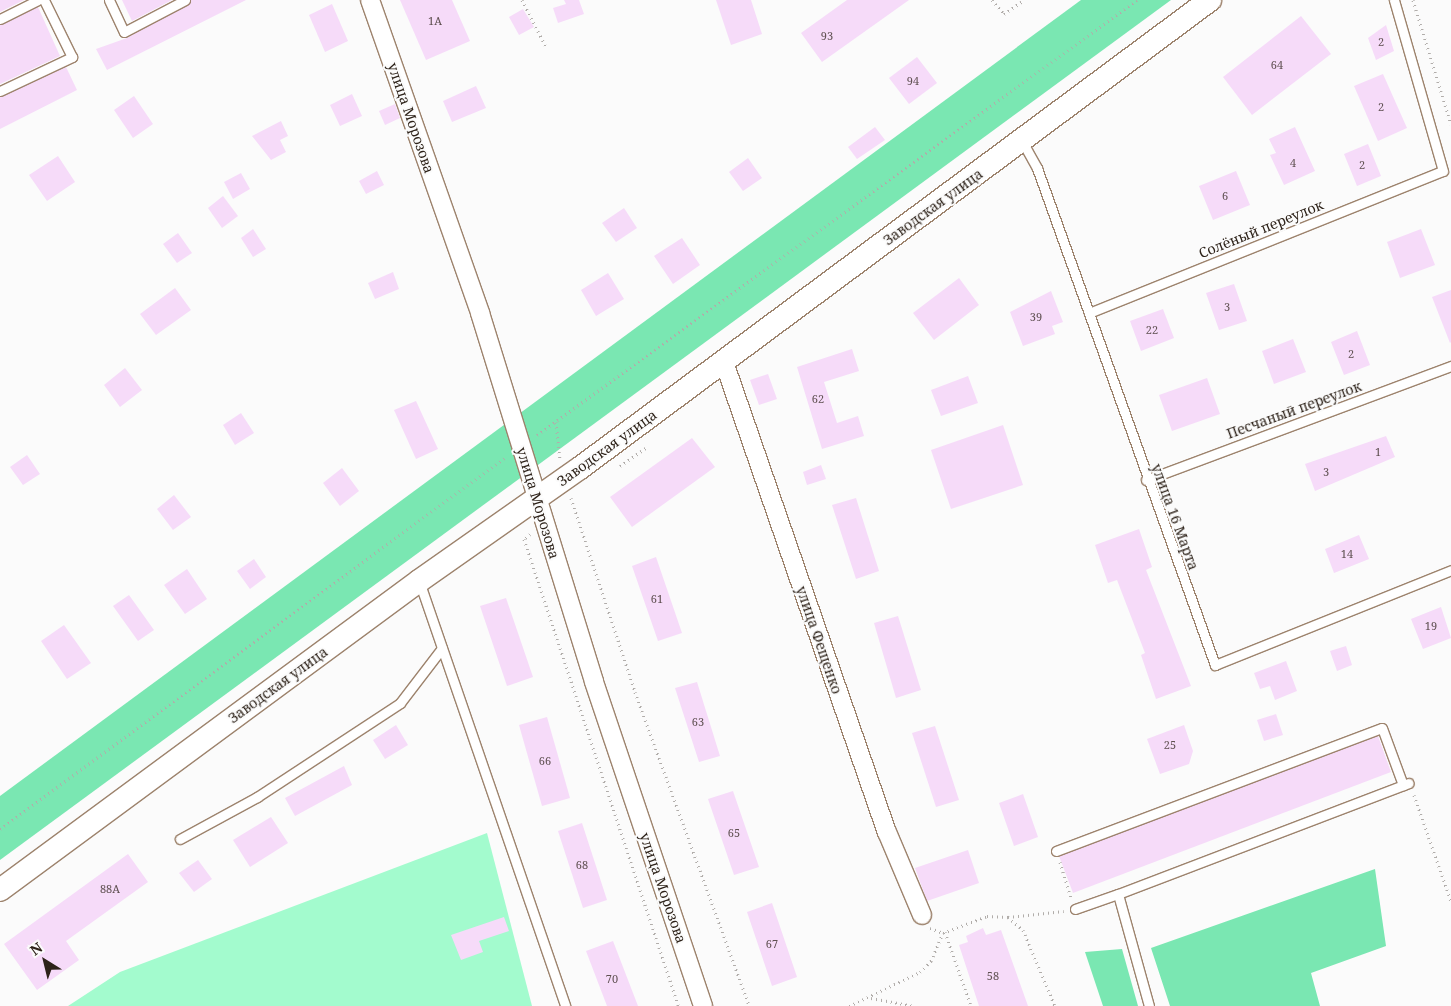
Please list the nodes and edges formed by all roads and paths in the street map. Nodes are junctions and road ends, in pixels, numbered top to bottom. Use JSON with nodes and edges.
{"nodes":[{"id":1,"x":38,"y":0,"type":"edge"},
{"id":2,"x":44,"y":0,"type":"edge"},
{"id":3,"x":108,"y":0,"type":"edge"},
{"id":4,"x":185,"y":0,"type":"edge"},
{"id":5,"x":370,"y":0,"type":"edge"},
{"id":6,"x":522,"y":0,"type":"edge"},
{"id":7,"x":992,"y":0,"type":"edge"},
{"id":8,"x":1024,"y":0,"type":"edge"},
{"id":9,"x":1137,"y":0,"type":"edge"},
{"id":10,"x":1210,"y":0,"type":"edge"},
{"id":11,"x":1394,"y":0,"type":"edge"},
{"id":12,"x":1413,"y":0,"type":"edge"},
{"id":13,"x":0,"y":19,"type":"edge"},
{"id":14,"x":546,"y":47,"type":"dead end"},
{"id":15,"x":0,"y":92,"type":"edge"},
{"id":16,"x":1451,"y":124,"type":"edge"},
{"id":17,"x":1022,"y":141,"type":"junction"},
{"id":18,"x":1089,"y":313,"type":"junction"},
{"id":19,"x":724,"y":362,"type":"junction"},
{"id":20,"x":1451,"y":366,"type":"edge"},
{"id":21,"x":556,"y":422,"type":"junction"},
{"id":22,"x":520,"y":446,"type":"junction"},
{"id":23,"x":561,"y":468,"type":"dead end"},
{"id":24,"x":1146,"y":480,"type":"junction"},
{"id":25,"x":574,"y":488,"type":"dead end"},
{"id":26,"x":536,"y":498,"type":"junction"},
{"id":27,"x":544,"y":524,"type":"junction"},
{"id":28,"x":1451,"y":570,"type":"edge"},
{"id":29,"x":419,"y":581,"type":"junction"},
{"id":30,"x":442,"y":648,"type":"junction"},
{"id":31,"x":1406,"y":784,"type":"junction"},
{"id":32,"x":0,"y":829,"type":"edge"},
{"id":33,"x":180,"y":839,"type":"dead end"},
{"id":34,"x":1056,"y":851,"type":"joint"},
{"id":35,"x":0,"y":890,"type":"edge"},
{"id":36,"x":1118,"y":894,"type":"junction"},
{"id":37,"x":1451,"y":901,"type":"edge"},
{"id":38,"x":1075,"y":909,"type":"junction"},
{"id":39,"x":922,"y":915,"type":"joint"},
{"id":40,"x":1008,"y":917,"type":"junction"},
{"id":41,"x":944,"y":932,"type":"junction"},
{"id":42,"x":870,"y":998,"type":"junction"},
{"id":43,"x":565,"y":1006,"type":"edge"},
{"id":44,"x":678,"y":1006,"type":"edge"},
{"id":45,"x":703,"y":1006,"type":"edge"},
{"id":46,"x":749,"y":1006,"type":"edge"},
{"id":47,"x":849,"y":1006,"type":"edge"},
{"id":48,"x":914,"y":1006,"type":"edge"},
{"id":49,"x":971,"y":1006,"type":"edge"},
{"id":50,"x":1054,"y":1006,"type":"edge"},
{"id":51,"x":1149,"y":1006,"type":"edge"}],
"edges":[{"from":1,"to":13,"type":"lane"},
{"from":2,"to":15,"type":"lane"},
{"from":3,"to":4,"type":"lane"},
{"from":5,"to":22,"type":"street","name":"улица Морозова"},
{"from":6,"to":14,"type":"path"},
{"from":7,"to":8,"type":"path"},
{"from":9,"to":21,"type":"path"},
{"from":10,"to":17,"type":"street","name":"Заводская улица"},
{"from":11,"to":18,"type":"lane","name":"Солёный переулок"},
{"from":12,"to":16,"type":"path"},
{"from":17,"to":18,"type":"lane","name":"улица 16 Марта"},
{"from":17,"to":19,"type":"street","name":"Заводская улица"},
{"from":18,"to":24,"type":"lane","name":"улица 16 Марта"},
{"from":19,"to":26,"type":"street","name":"Заводская улица"},
{"from":19,"to":39,"type":"street","name":"улица Фещенко"},
{"from":20,"to":24,"type":"lane","name":"Песчаный переулок"},
{"from":21,"to":22,"type":"path"},
{"from":21,"to":23,"type":"path"},
{"from":22,"to":26,"type":"street","name":"улица Морозова"},
{"from":22,"to":32,"type":"path"},
{"from":24,"to":28,"type":"lane","name":"улица 16 Марта"},
{"from":25,"to":46,"type":"path"},
{"from":26,"to":27,"type":"street","name":"улица Морозова"},
{"from":26,"to":29,"type":"street","name":"Заводская улица"},
{"from":27,"to":44,"type":"path"},
{"from":27,"to":45,"type":"street","name":"улица Морозова"},
{"from":29,"to":30,"type":"lane"},
{"from":29,"to":35,"type":"street","name":"Заводская улица"},
{"from":30,"to":33,"type":"lane"},
{"from":30,"to":43,"type":"lane"},
{"from":31,"to":34,"type":"lane"},
{"from":31,"to":36,"type":"lane"},
{"from":31,"to":37,"type":"path"},
{"from":34,"to":38,"type":"path"},
{"from":36,"to":38,"type":"lane"},
{"from":36,"to":51,"type":"lane"},
{"from":38,"to":40,"type":"path"},
{"from":39,"to":41,"type":"path"},
{"from":40,"to":41,"type":"path"},
{"from":40,"to":50,"type":"path"},
{"from":41,"to":42,"type":"path"},
{"from":41,"to":49,"type":"path"},
{"from":42,"to":47,"type":"path"},
{"from":42,"to":48,"type":"path"}]}
